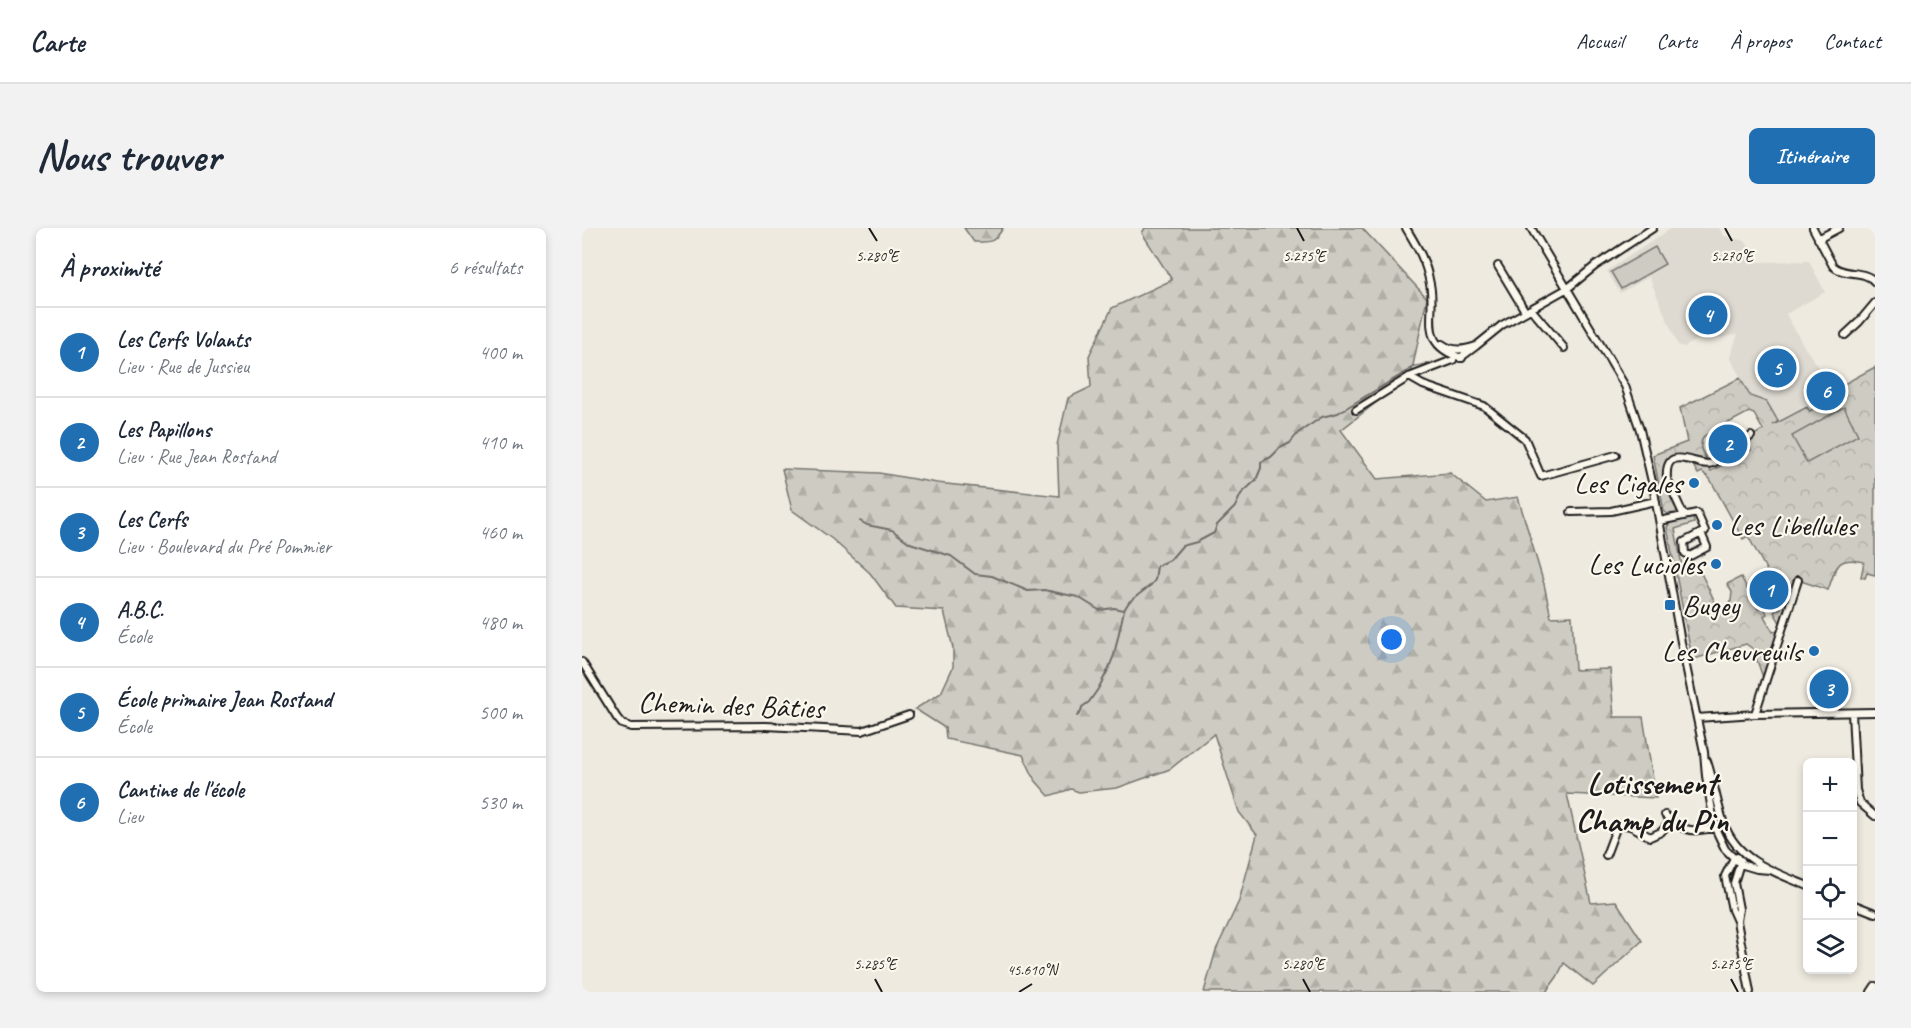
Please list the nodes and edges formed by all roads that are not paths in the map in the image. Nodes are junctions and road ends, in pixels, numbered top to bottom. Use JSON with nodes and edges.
{"nodes":[{"id":1,"x":1406,"y":228,"type":"edge"},
{"id":2,"x":1531,"y":228,"type":"edge"},
{"id":3,"x":1653,"y":228,"type":"edge"},
{"id":4,"x":1813,"y":228,"type":"edge"},
{"id":5,"x":1839,"y":228,"type":"edge"},
{"id":6,"x":1818,"y":239,"type":"junction"},
{"id":7,"x":1498,"y":266,"type":"dead end"},
{"id":8,"x":1875,"y":282,"type":"edge"},
{"id":9,"x":1568,"y":288,"type":"junction"},
{"id":10,"x":1875,"y":303,"type":"edge"},
{"id":11,"x":1528,"y":310,"type":"junction"},
{"id":12,"x":1845,"y":335,"type":"dead end"},
{"id":13,"x":1432,"y":336,"type":"junction"},
{"id":14,"x":1476,"y":346,"type":"junction"},
{"id":15,"x":1564,"y":348,"type":"dead end"},
{"id":16,"x":1462,"y":350,"type":"junction"},
{"id":17,"x":1457,"y":358,"type":"junction"},
{"id":18,"x":1409,"y":377,"type":"junction"},
{"id":19,"x":1356,"y":410,"type":"dead end"},
{"id":20,"x":1751,"y":436,"type":"dead end"},
{"id":21,"x":1616,"y":455,"type":"dead end"},
{"id":22,"x":1656,"y":501,"type":"junction"},
{"id":23,"x":1571,"y":512,"type":"dead end"},
{"id":24,"x":1684,"y":516,"type":"junction"},
{"id":25,"x":1660,"y":521,"type":"junction"},
{"id":26,"x":1701,"y":533,"type":"dead end"},
{"id":27,"x":1798,"y":580,"type":"dead end"},
{"id":28,"x":582,"y":662,"type":"edge"},
{"id":29,"x":1875,"y":712,"type":"edge"},
{"id":30,"x":1852,"y":713,"type":"junction"},
{"id":31,"x":1755,"y":714,"type":"junction"},
{"id":32,"x":909,"y":715,"type":"dead end"},
{"id":33,"x":1697,"y":718,"type":"junction"},
{"id":34,"x":1704,"y":752,"type":"junction"},
{"id":35,"x":1665,"y":815,"type":"dead end"},
{"id":36,"x":1875,"y":816,"type":"edge"},
{"id":37,"x":1671,"y":821,"type":"junction"},
{"id":38,"x":1725,"y":826,"type":"junction"},
{"id":39,"x":1715,"y":828,"type":"junction"},
{"id":40,"x":1743,"y":854,"type":"junction"},
{"id":41,"x":1606,"y":855,"type":"dead end"},
{"id":42,"x":1734,"y":858,"type":"junction"},
{"id":43,"x":1740,"y":864,"type":"junction"},
{"id":44,"x":1770,"y":870,"type":"junction"},
{"id":45,"x":1803,"y":884,"type":"edge"},
{"id":46,"x":1857,"y":906,"type":"edge"},
{"id":47,"x":1875,"y":913,"type":"edge"},
{"id":48,"x":1737,"y":921,"type":"junction"},
{"id":49,"x":1875,"y":986,"type":"edge"},
{"id":50,"x":1750,"y":992,"type":"edge"},
{"id":51,"x":1871,"y":992,"type":"edge"}],
"edges":[{"from":1,"to":13,"type":"street"},
{"from":2,"to":9,"type":"street"},
{"from":3,"to":9,"type":"street"},
{"from":4,"to":6,"type":"street"},
{"from":5,"to":6,"type":"street"},
{"from":6,"to":8,"type":"street"},
{"from":7,"to":11,"type":"street"},
{"from":9,"to":11,"type":"street"},
{"from":9,"to":22,"type":"street"},
{"from":10,"to":12,"type":"street"},
{"from":11,"to":14,"type":"street"},
{"from":11,"to":15,"type":"street"},
{"from":13,"to":16,"type":"street"},
{"from":13,"to":17,"type":"street"},
{"from":14,"to":16,"type":"street"},
{"from":14,"to":17,"type":"street"},
{"from":16,"to":17,"type":"street"},
{"from":17,"to":18,"type":"street"},
{"from":18,"to":19,"type":"street"},
{"from":18,"to":21,"type":"street"},
{"from":20,"to":24,"type":"street"},
{"from":22,"to":23,"type":"street"},
{"from":22,"to":25,"type":"street"},
{"from":24,"to":25,"type":"street"},
{"from":24,"to":26,"type":"street"},
{"from":25,"to":33,"type":"street"},
{"from":27,"to":31,"type":"street"},
{"from":28,"to":32,"type":"street","name":"Chemin des Bâties"},
{"from":29,"to":30,"type":"street"},
{"from":30,"to":31,"type":"street"},
{"from":30,"to":36,"type":"street"},
{"from":31,"to":33,"type":"street"},
{"from":33,"to":34,"type":"street"},
{"from":34,"to":38,"type":"street"},
{"from":34,"to":39,"type":"street"},
{"from":35,"to":37,"type":"street"},
{"from":37,"to":39,"type":"street"},
{"from":37,"to":41,"type":"street"},
{"from":38,"to":39,"type":"street"},
{"from":38,"to":40,"type":"street"},
{"from":39,"to":42,"type":"street"},
{"from":40,"to":42,"type":"street"},
{"from":40,"to":43,"type":"street"},
{"from":40,"to":44,"type":"street"},
{"from":42,"to":43,"type":"street"},
{"from":42,"to":48,"type":"street"},
{"from":43,"to":44,"type":"street"},
{"from":43,"to":48,"type":"street"},
{"from":44,"to":45,"type":"street"},
{"from":46,"to":47,"type":"street"},
{"from":48,"to":50,"type":"street"},
{"from":49,"to":51,"type":"street"}]}
